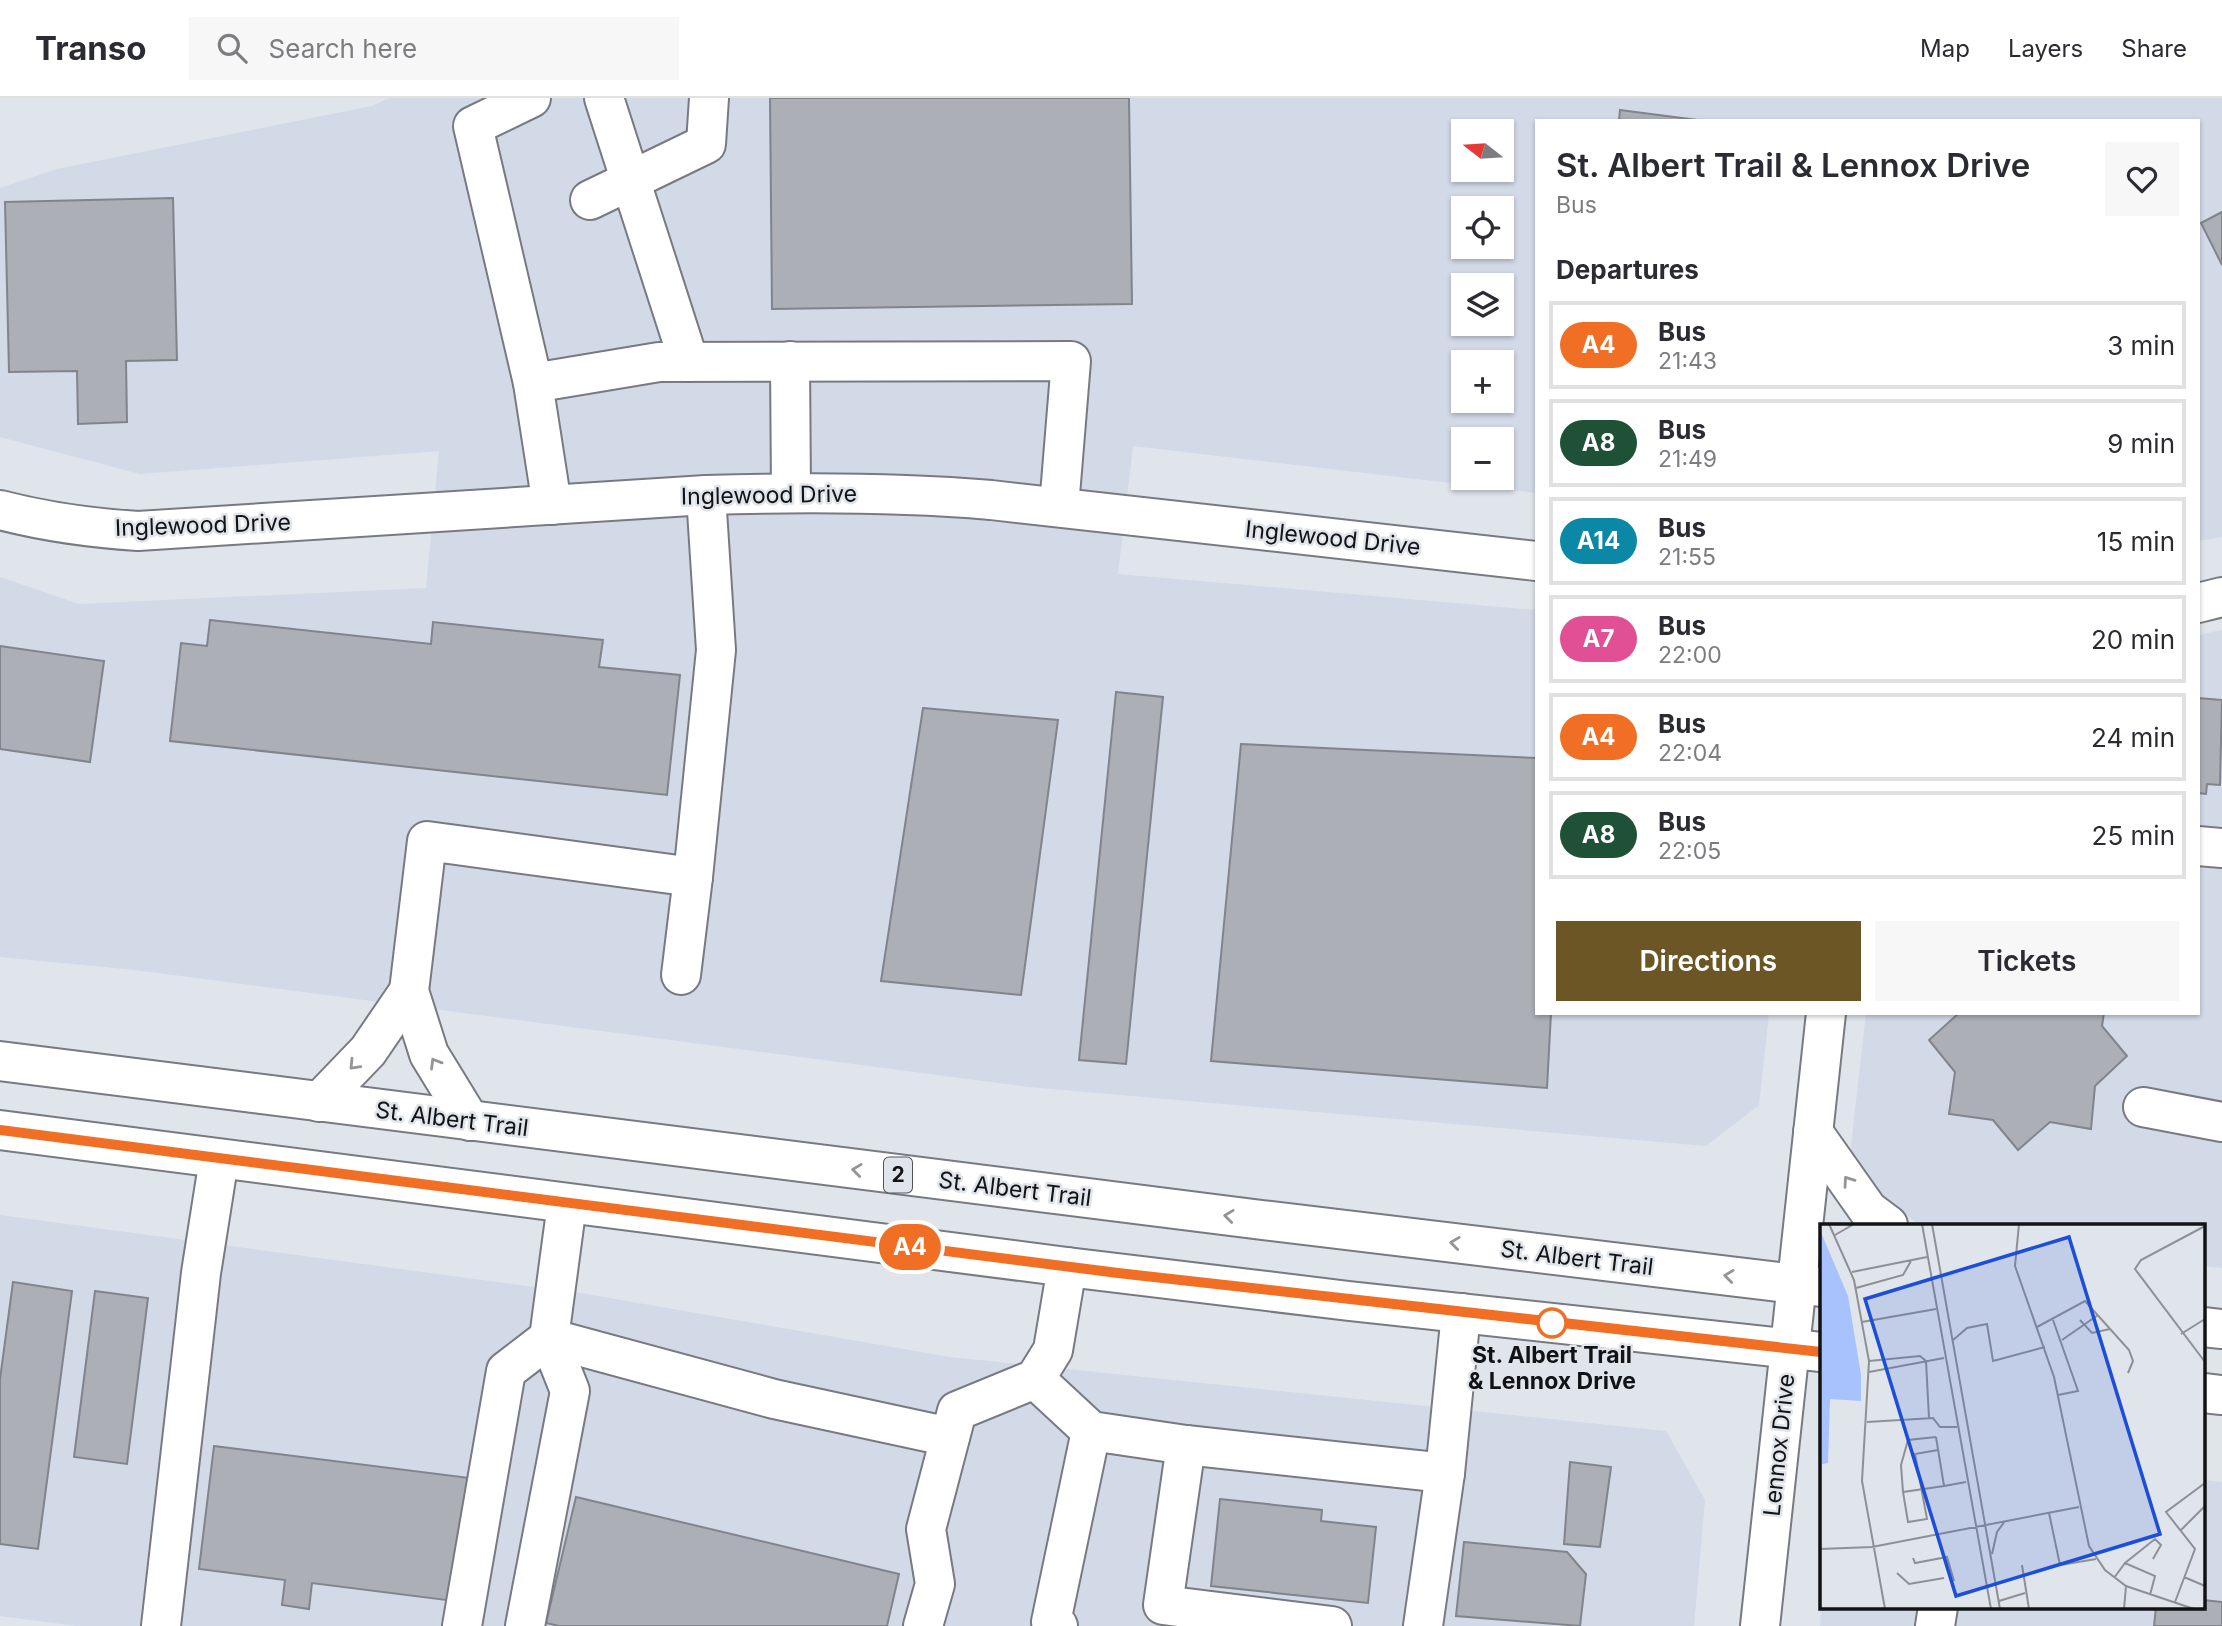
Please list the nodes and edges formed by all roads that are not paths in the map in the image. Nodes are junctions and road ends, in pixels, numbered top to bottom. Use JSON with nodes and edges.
{"nodes":[{"id":1,"x":531,"y":98,"type":"edge"},
{"id":2,"x":604,"y":98,"type":"edge"},
{"id":3,"x":709,"y":98,"type":"edge"},
{"id":4,"x":630,"y":179,"type":"junction"},
{"id":5,"x":590,"y":200,"type":"dead end"},
{"id":6,"x":790,"y":361,"type":"junction"},
{"id":7,"x":689,"y":362,"type":"junction"},
{"id":8,"x":533,"y":383,"type":"junction"},
{"id":9,"x":791,"y":492,"type":"junction"},
{"id":10,"x":706,"y":495,"type":"junction"},
{"id":11,"x":552,"y":505,"type":"junction"},
{"id":12,"x":1059,"y":507,"type":"junction"},
{"id":13,"x":0,"y":510,"type":"edge"},
{"id":14,"x":1535,"y":561,"type":"edge"},
{"id":15,"x":2222,"y":597,"type":"edge"},
{"id":16,"x":2200,"y":602,"type":"edge"},
{"id":17,"x":2200,"y":846,"type":"edge"},
{"id":18,"x":2222,"y":848,"type":"edge"},
{"id":19,"x":693,"y":877,"type":"junction"},
{"id":20,"x":681,"y":975,"type":"dead end"},
{"id":21,"x":409,"y":991,"type":"junction"},
{"id":22,"x":1826,"y":1015,"type":"edge"},
{"id":23,"x":0,"y":1061,"type":"edge"},
{"id":24,"x":319,"y":1102,"type":"junction"},
{"id":25,"x":2143,"y":1107,"type":"dead end"},
{"id":26,"x":470,"y":1121,"type":"junction"},
{"id":27,"x":2222,"y":1122,"type":"edge"},
{"id":28,"x":0,"y":1130,"type":"edge"},
{"id":29,"x":1813,"y":1132,"type":"junction"},
{"id":30,"x":219,"y":1159,"type":"junction"},
{"id":31,"x":567,"y":1204,"type":"junction"},
{"id":32,"x":1887,"y":1224,"type":"edge"},
{"id":33,"x":1067,"y":1267,"type":"junction"},
{"id":34,"x":1809,"y":1285,"type":"edge"},
{"id":35,"x":1461,"y":1313,"type":"junction"},
{"id":36,"x":2204,"y":1327,"type":"edge"},
{"id":37,"x":2222,"y":1329,"type":"edge"},
{"id":38,"x":549,"y":1338,"type":"junction"},
{"id":39,"x":1805,"y":1350,"type":"edge"},
{"id":40,"x":1035,"y":1379,"type":"junction"},
{"id":41,"x":2204,"y":1393,"type":"edge"},
{"id":42,"x":2222,"y":1395,"type":"edge"},
{"id":43,"x":1091,"y":1431,"type":"junction"},
{"id":44,"x":950,"y":1437,"type":"junction"},
{"id":45,"x":1186,"y":1445,"type":"junction"},
{"id":46,"x":1445,"y":1473,"type":"junction"},
{"id":47,"x":1938,"y":1608,"type":"edge"},
{"id":48,"x":1162,"y":1616,"type":"edge"},
{"id":49,"x":161,"y":1626,"type":"edge"},
{"id":50,"x":462,"y":1626,"type":"edge"},
{"id":51,"x":525,"y":1626,"type":"edge"},
{"id":52,"x":923,"y":1626,"type":"edge"},
{"id":53,"x":1058,"y":1626,"type":"edge"},
{"id":54,"x":1332,"y":1626,"type":"edge"},
{"id":55,"x":1423,"y":1626,"type":"edge"},
{"id":56,"x":1760,"y":1626,"type":"edge"},
{"id":57,"x":1935,"y":1626,"type":"edge"}],
"edges":[{"from":1,"to":8,"type":"main road"},
{"from":2,"to":4,"type":"main road"},
{"from":3,"to":4,"type":"main road"},
{"from":4,"to":5,"type":"main road"},
{"from":4,"to":7,"type":"main road"},
{"from":6,"to":7,"type":"main road"},
{"from":6,"to":9,"type":"main road"},
{"from":6,"to":12,"type":"main road"},
{"from":7,"to":8,"type":"main road"},
{"from":8,"to":11,"type":"main road"},
{"from":9,"to":10,"type":"main road","name":"Inglewood Drive"},
{"from":9,"to":12,"type":"main road","name":"Inglewood Drive"},
{"from":10,"to":11,"type":"main road","name":"Inglewood Drive"},
{"from":10,"to":19,"type":"main road"},
{"from":11,"to":13,"type":"main road","name":"Inglewood Drive"},
{"from":12,"to":14,"type":"main road","name":"Inglewood Drive"},
{"from":15,"to":16,"type":"main road"},
{"from":17,"to":18,"type":"main road"},
{"from":19,"to":20,"type":"main road"},
{"from":19,"to":21,"type":"main road"},
{"from":21,"to":24,"type":"main road","one_way":true},
{"from":26,"to":21,"type":"main road","one_way":true},
{"from":22,"to":29,"type":"main road","name":"Lennox Drive"},
{"from":23,"to":24,"type":"main road","name":"St. Albert Trail","number":"2"},
{"from":24,"to":26,"type":"main road","name":"St. Albert Trail","number":"2"},
{"from":25,"to":27,"type":"main road"},
{"from":34,"to":26,"type":"main road","name":"St. Albert Trail","number":"2","one_way":true},
{"from":28,"to":30,"type":"main road"},
{"from":32,"to":29,"type":"main road","one_way":true},
{"from":29,"to":34,"type":"main road","name":"Lennox Drive"},
{"from":30,"to":31,"type":"main road"},
{"from":30,"to":49,"type":"main road"},
{"from":31,"to":33,"type":"main road"},
{"from":31,"to":38,"type":"main road"},
{"from":33,"to":35,"type":"main road"},
{"from":33,"to":40,"type":"main road"},
{"from":34,"to":39,"type":"main road","name":"Lennox Drive"},
{"from":35,"to":39,"type":"main road"},
{"from":35,"to":46,"type":"main road"},
{"from":36,"to":37,"type":"main road"},
{"from":38,"to":44,"type":"main road"},
{"from":38,"to":50,"type":"main road"},
{"from":38,"to":51,"type":"main road"},
{"from":39,"to":56,"type":"main road","name":"Lennox Drive"},
{"from":40,"to":43,"type":"main road"},
{"from":40,"to":44,"type":"main road"},
{"from":41,"to":42,"type":"main road"},
{"from":43,"to":45,"type":"main road"},
{"from":43,"to":53,"type":"main road"},
{"from":44,"to":52,"type":"main road"},
{"from":45,"to":46,"type":"main road"},
{"from":45,"to":48,"type":"main road"},
{"from":46,"to":55,"type":"main road"},
{"from":47,"to":57,"type":"main road"},
{"from":48,"to":54,"type":"main road"}]}
